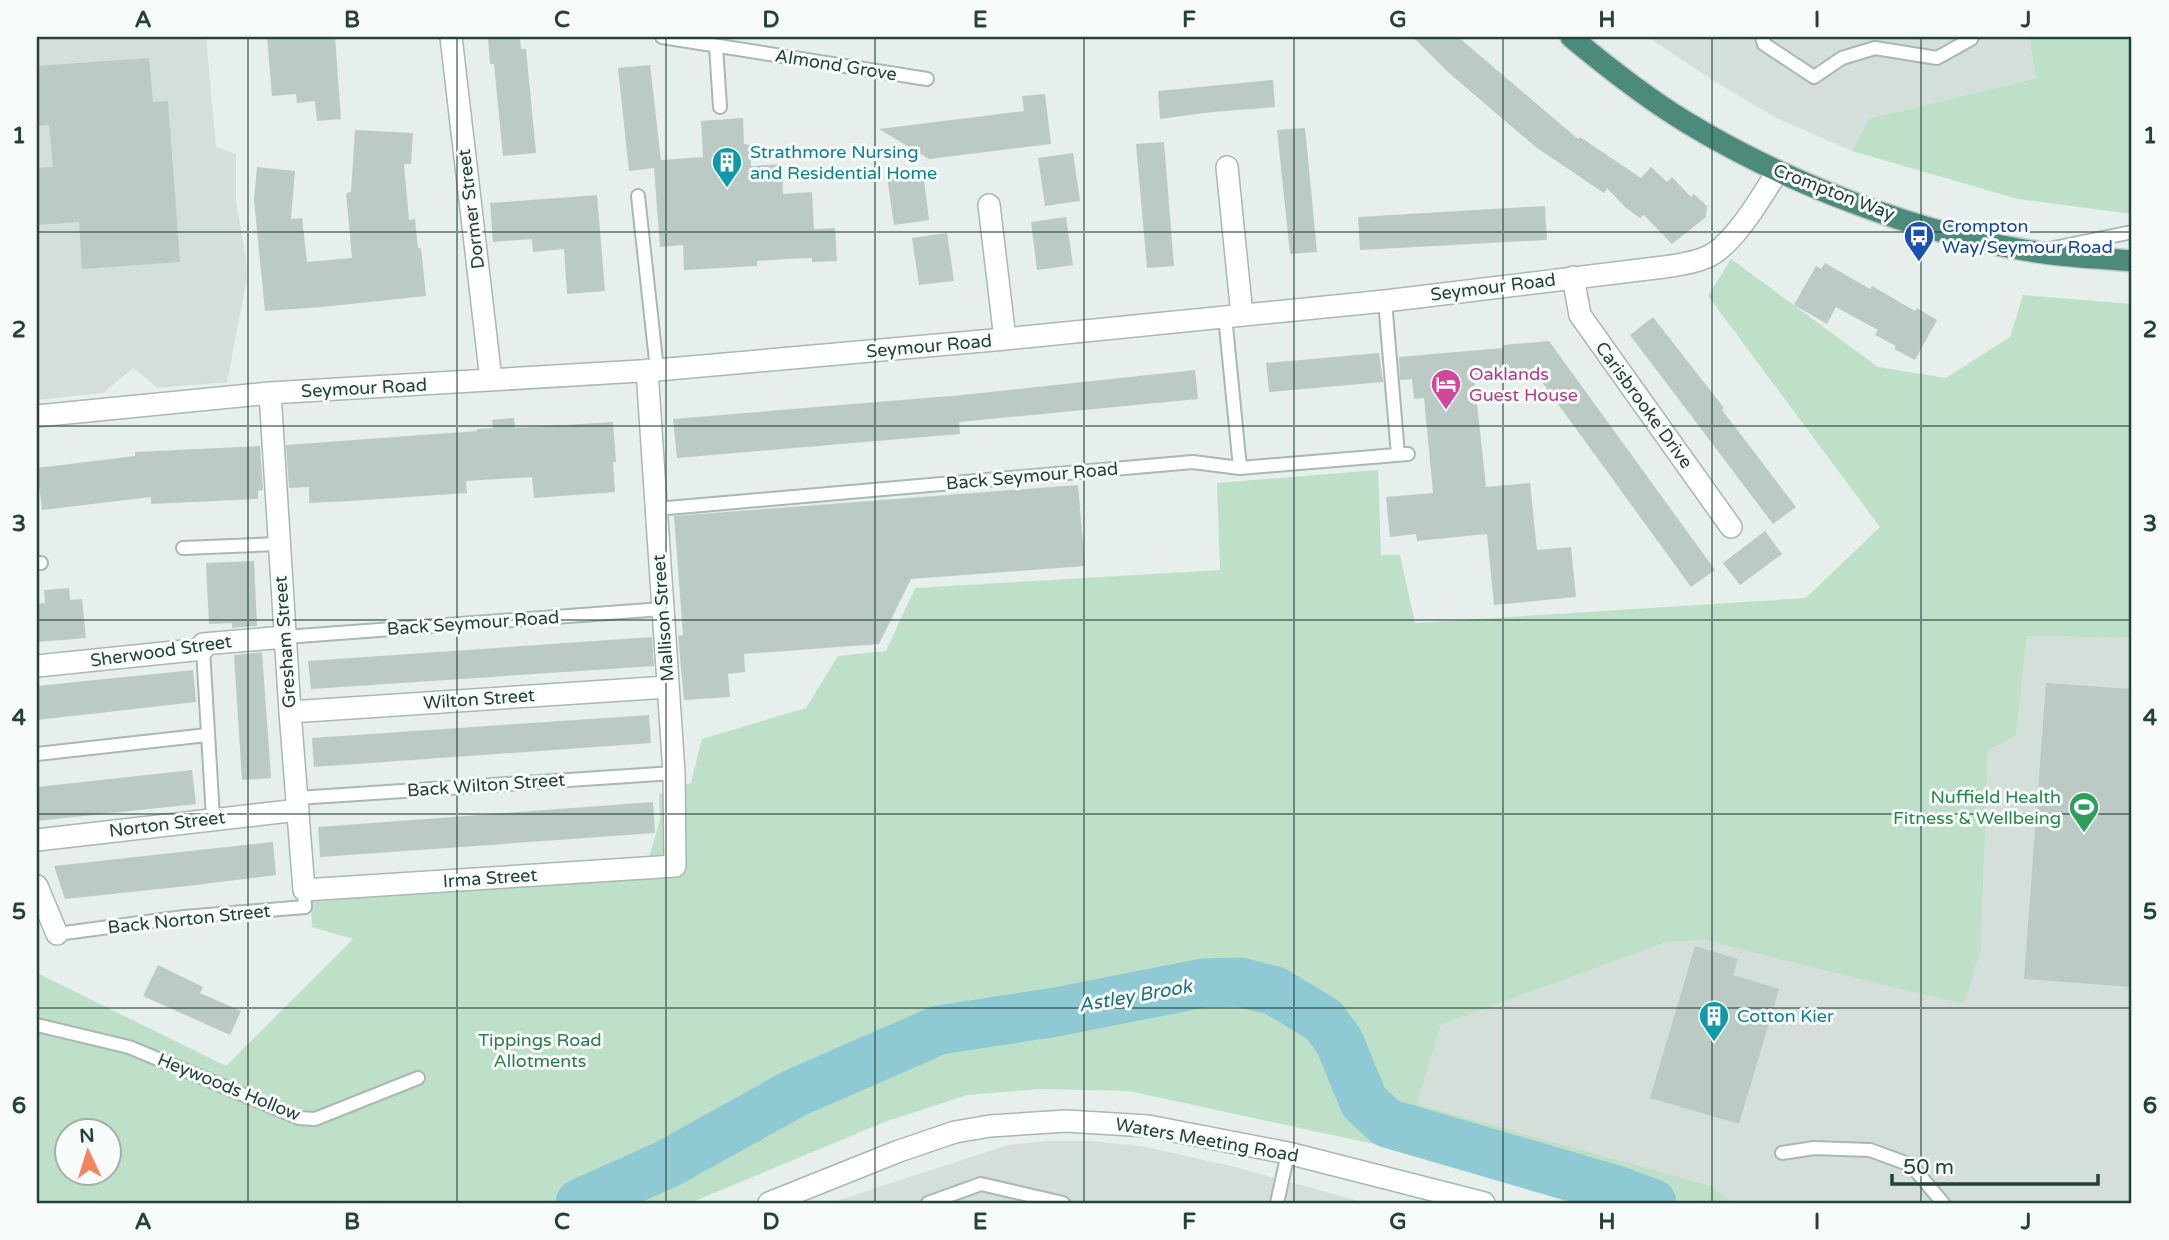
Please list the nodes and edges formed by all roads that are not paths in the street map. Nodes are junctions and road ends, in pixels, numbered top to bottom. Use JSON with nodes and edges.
{"nodes":[{"id":1,"x":450,"y":37,"type":"edge"},
{"id":2,"x":662,"y":37,"type":"edge"},
{"id":3,"x":1570,"y":37,"type":"edge"},
{"id":4,"x":1762,"y":37,"type":"edge"},
{"id":5,"x":1972,"y":37,"type":"edge"},
{"id":6,"x":716,"y":46,"type":"junction"},
{"id":7,"x":926,"y":79,"type":"dead end"},
{"id":8,"x":720,"y":107,"type":"dead end"},
{"id":9,"x":1227,"y":167,"type":"dead end"},
{"id":10,"x":1777,"y":172,"type":"junction"},
{"id":11,"x":638,"y":196,"type":"dead end"},
{"id":12,"x":989,"y":205,"type":"dead end"},
{"id":13,"x":2132,"y":232,"type":"edge"},
{"id":14,"x":2037,"y":252,"type":"junction"},
{"id":15,"x":2132,"y":261,"type":"edge"},
{"id":16,"x":1573,"y":277,"type":"junction"},
{"id":17,"x":1385,"y":301,"type":"junction"},
{"id":18,"x":1233,"y":315,"type":"junction"},
{"id":19,"x":1005,"y":339,"type":"junction"},
{"id":20,"x":652,"y":370,"type":"junction"},
{"id":21,"x":491,"y":380,"type":"junction"},
{"id":22,"x":270,"y":393,"type":"junction"},
{"id":23,"x":37,"y":416,"type":"edge"},
{"id":24,"x":1240,"y":468,"type":"junction"},
{"id":25,"x":656,"y":509,"type":"junction"},
{"id":26,"x":1731,"y":527,"type":"dead end"},
{"id":27,"x":278,"y":544,"type":"junction"},
{"id":28,"x":183,"y":548,"type":"dead end"},
{"id":29,"x":662,"y":609,"type":"junction"},
{"id":30,"x":285,"y":637,"type":"junction"},
{"id":31,"x":203,"y":649,"type":"junction"},
{"id":32,"x":37,"y":666,"type":"edge"},
{"id":33,"x":668,"y":687,"type":"junction"},
{"id":34,"x":290,"y":712,"type":"junction"},
{"id":35,"x":207,"y":735,"type":"junction"},
{"id":36,"x":37,"y":754,"type":"edge"},
{"id":37,"x":674,"y":773,"type":"junction"},
{"id":38,"x":297,"y":804,"type":"junction"},
{"id":39,"x":213,"y":818,"type":"junction"},
{"id":40,"x":37,"y":839,"type":"edge"},
{"id":41,"x":675,"y":866,"type":"joint"},
{"id":42,"x":37,"y":886,"type":"edge"},
{"id":43,"x":304,"y":890,"type":"junction"},
{"id":44,"x":57,"y":934,"type":"joint"},
{"id":45,"x":37,"y":1025,"type":"edge"},
{"id":46,"x":418,"y":1078,"type":"dead end"},
{"id":47,"x":1288,"y":1153,"type":"junction"},
{"id":48,"x":1782,"y":1153,"type":"dead end"},
{"id":49,"x":769,"y":1203,"type":"edge"},
{"id":50,"x":928,"y":1203,"type":"edge"},
{"id":51,"x":1063,"y":1203,"type":"edge"},
{"id":52,"x":1277,"y":1203,"type":"edge"},
{"id":53,"x":1484,"y":1203,"type":"edge"},
{"id":54,"x":1943,"y":1203,"type":"edge"}],
"edges":[{"from":1,"to":21,"type":"street","name":"Dormer Street"},
{"from":2,"to":6,"type":"lane","name":"Almond Grove"},
{"from":3,"to":10,"type":"highway","name":"Crompton Way"},
{"from":4,"to":5,"type":"lane"},
{"from":6,"to":7,"type":"lane","name":"Almond Grove"},
{"from":6,"to":8,"type":"lane"},
{"from":9,"to":18,"type":"street"},
{"from":10,"to":14,"type":"highway","name":"Crompton Way"},
{"from":10,"to":16,"type":"street","name":"Seymour Road"},
{"from":11,"to":20,"type":"lane"},
{"from":12,"to":19,"type":"street"},
{"from":13,"to":14,"type":"lane"},
{"from":14,"to":15,"type":"highway","name":"Crompton Way"},
{"from":16,"to":17,"type":"street","name":"Seymour Road"},
{"from":16,"to":26,"type":"street","name":"Carisbrooke Drive"},
{"from":17,"to":18,"type":"street","name":"Seymour Road"},
{"from":17,"to":24,"type":"lane","name":"Back Seymour Road"},
{"from":18,"to":19,"type":"street","name":"Seymour Road"},
{"from":18,"to":24,"type":"lane"},
{"from":19,"to":20,"type":"street","name":"Seymour Road"},
{"from":20,"to":21,"type":"street","name":"Seymour Road"},
{"from":20,"to":25,"type":"street","name":"Mallison Street"},
{"from":21,"to":22,"type":"street","name":"Seymour Road"},
{"from":22,"to":23,"type":"street","name":"Seymour Road"},
{"from":22,"to":27,"type":"street","name":"Gresham Street"},
{"from":24,"to":25,"type":"lane","name":"Back Seymour Road"},
{"from":25,"to":29,"type":"street","name":"Mallison Street"},
{"from":27,"to":28,"type":"lane"},
{"from":27,"to":30,"type":"street","name":"Gresham Street"},
{"from":29,"to":30,"type":"lane","name":"Back Seymour Road"},
{"from":29,"to":33,"type":"street","name":"Mallison Street"},
{"from":30,"to":31,"type":"street","name":"Sherwood Street"},
{"from":30,"to":34,"type":"street","name":"Gresham Street"},
{"from":31,"to":32,"type":"street","name":"Sherwood Street"},
{"from":31,"to":35,"type":"lane"},
{"from":33,"to":34,"type":"street","name":"Wilton Street"},
{"from":33,"to":37,"type":"street","name":"Mallison Street"},
{"from":34,"to":38,"type":"street","name":"Gresham Street"},
{"from":35,"to":36,"type":"lane"},
{"from":35,"to":39,"type":"lane"},
{"from":37,"to":38,"type":"lane","name":"Back Wilton Street"},
{"from":37,"to":41,"type":"street","name":"Mallison Street"},
{"from":38,"to":39,"type":"street","name":"Norton Street"},
{"from":38,"to":43,"type":"street","name":"Gresham Street"},
{"from":39,"to":40,"type":"street","name":"Norton Street"},
{"from":41,"to":43,"type":"street","name":"Irma Street"},
{"from":42,"to":44,"type":"street"},
{"from":43,"to":44,"type":"lane","name":"Back Norton Street"},
{"from":45,"to":46,"type":"lane","name":"Heywoods Hollow"},
{"from":47,"to":49,"type":"street","name":"Waters Meeting Road"},
{"from":47,"to":52,"type":"lane"},
{"from":47,"to":53,"type":"street","name":"Waters Meeting Road"},
{"from":48,"to":54,"type":"lane"},
{"from":50,"to":51,"type":"lane"}]}
